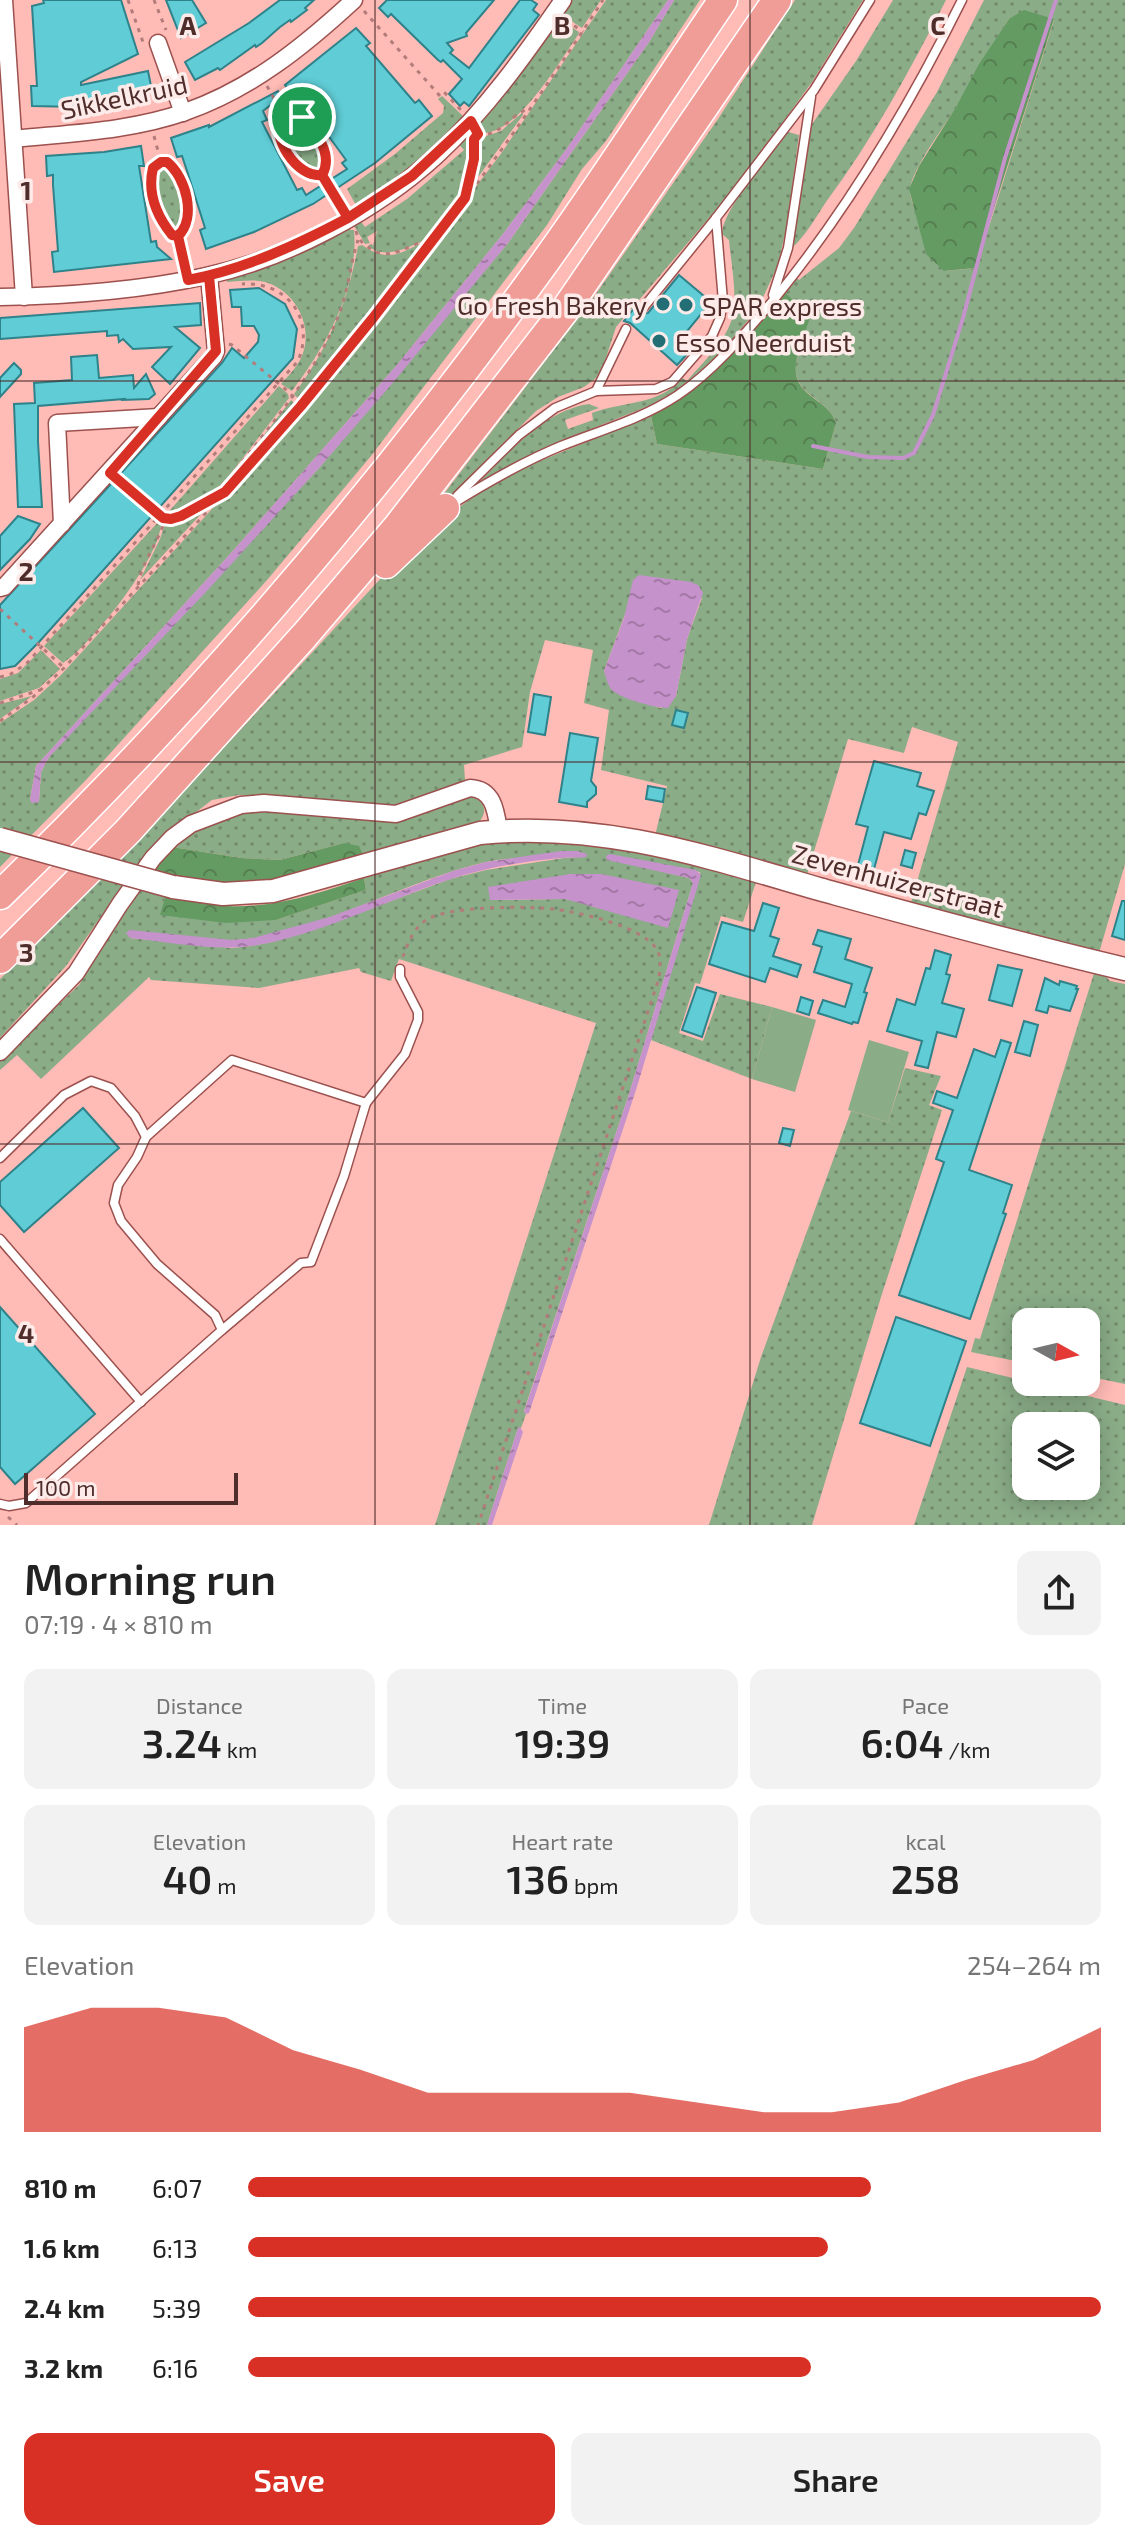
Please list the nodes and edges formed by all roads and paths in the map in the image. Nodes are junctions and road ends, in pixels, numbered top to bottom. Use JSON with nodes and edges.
{"nodes":[{"id":1,"x":4,"y":0,"type":"edge"},
{"id":2,"x":128,"y":0,"type":"edge"},
{"id":3,"x":154,"y":0,"type":"edge"},
{"id":4,"x":563,"y":0,"type":"edge"},
{"id":5,"x":603,"y":0,"type":"edge"},
{"id":6,"x":723,"y":0,"type":"edge"},
{"id":7,"x":777,"y":0,"type":"edge"},
{"id":8,"x":870,"y":0,"type":"edge"},
{"id":9,"x":962,"y":0,"type":"edge"},
{"id":10,"x":358,"y":4,"type":"edge"},
{"id":11,"x":570,"y":23,"type":"dead end"},
{"id":12,"x":583,"y":32,"type":"junction"},
{"id":13,"x":158,"y":43,"type":"junction"},
{"id":14,"x":261,"y":75,"type":"junction"},
{"id":15,"x":814,"y":90,"type":"junction"},
{"id":16,"x":456,"y":105,"type":"dead end"},
{"id":17,"x":529,"y":109,"type":"junction"},
{"id":18,"x":282,"y":112,"type":"junction"},
{"id":19,"x":183,"y":113,"type":"junction"},
{"id":20,"x":151,"y":120,"type":"junction"},
{"id":21,"x":14,"y":139,"type":"junction"},
{"id":22,"x":161,"y":162,"type":"junction"},
{"id":23,"x":322,"y":175,"type":"junction"},
{"id":24,"x":465,"y":198,"type":"junction"},
{"id":25,"x":348,"y":218,"type":"junction"},
{"id":26,"x":716,"y":218,"type":"junction"},
{"id":27,"x":178,"y":236,"type":"junction"},
{"id":28,"x":435,"y":239,"type":"junction"},
{"id":29,"x":358,"y":240,"type":"junction"},
{"id":30,"x":188,"y":280,"type":"junction"},
{"id":31,"x":209,"y":281,"type":"junction"},
{"id":32,"x":0,"y":297,"type":"edge"},
{"id":33,"x":24,"y":297,"type":"junction"},
{"id":34,"x":767,"y":307,"type":"junction"},
{"id":35,"x":643,"y":308,"type":"dead end"},
{"id":36,"x":626,"y":329,"type":"dead end"},
{"id":37,"x":215,"y":344,"type":"junction"},
{"id":38,"x":278,"y":384,"type":"junction"},
{"id":39,"x":596,"y":391,"type":"junction"},
{"id":40,"x":291,"y":396,"type":"junction"},
{"id":41,"x":301,"y":406,"type":"junction"},
{"id":42,"x":159,"y":417,"type":"junction"},
{"id":43,"x":110,"y":473,"type":"junction"},
{"id":44,"x":225,"y":492,"type":"junction"},
{"id":45,"x":445,"y":508,"type":"junction"},
{"id":46,"x":160,"y":516,"type":"junction"},
{"id":47,"x":165,"y":519,"type":"junction"},
{"id":48,"x":62,"y":524,"type":"junction"},
{"id":49,"x":138,"y":587,"type":"junction"},
{"id":50,"x":0,"y":588,"type":"edge"},
{"id":51,"x":0,"y":609,"type":"edge"},
{"id":52,"x":304,"y":636,"type":"junction"},
{"id":53,"x":41,"y":647,"type":"junction"},
{"id":54,"x":64,"y":668,"type":"junction"},
{"id":55,"x":0,"y":677,"type":"edge"},
{"id":56,"x":47,"y":686,"type":"junction"},
{"id":57,"x":0,"y":703,"type":"edge"},
{"id":58,"x":0,"y":721,"type":"edge"},
{"id":59,"x":499,"y":831,"type":"junction"},
{"id":60,"x":0,"y":839,"type":"edge"},
{"id":61,"x":0,"y":895,"type":"edge"},
{"id":62,"x":0,"y":959,"type":"edge"},
{"id":63,"x":400,"y":969,"type":"joint"},
{"id":64,"x":1125,"y":969,"type":"edge"},
{"id":65,"x":0,"y":1052,"type":"edge"},
{"id":66,"x":366,"y":1103,"type":"junction"},
{"id":67,"x":146,"y":1137,"type":"junction"},
{"id":68,"x":0,"y":1158,"type":"edge"},
{"id":69,"x":0,"y":1239,"type":"edge"},
{"id":70,"x":222,"y":1330,"type":"junction"},
{"id":71,"x":141,"y":1402,"type":"junction"},
{"id":72,"x":0,"y":1504,"type":"edge"},
{"id":73,"x":478,"y":1525,"type":"edge"}],
"edges":[{"from":1,"to":21,"type":"street"},
{"from":2,"to":13,"type":"path"},
{"from":3,"to":13,"type":"path"},
{"from":4,"to":25,"type":"street"},
{"from":5,"to":12,"type":"path"},
{"from":6,"to":61,"type":"highway"},
{"from":7,"to":52,"type":"highway"},
{"from":8,"to":15,"type":"lane"},
{"from":9,"to":34,"type":"lane"},
{"from":10,"to":14,"type":"street","name":"Sikkelkruid"},
{"from":10,"to":16,"type":"path"},
{"from":11,"to":12,"type":"path"},
{"from":12,"to":17,"type":"path"},
{"from":13,"to":19,"type":"street"},
{"from":14,"to":18,"type":"path"},
{"from":14,"to":19,"type":"street","name":"Sikkelkruid"},
{"from":15,"to":26,"type":"lane"},
{"from":15,"to":34,"type":"lane"},
{"from":17,"to":24,"type":"path"},
{"from":17,"to":24,"type":"path"},
{"from":18,"to":23,"type":"path"},
{"from":18,"to":23,"type":"path"},
{"from":19,"to":20,"type":"street","name":"Sikkelkruid"},
{"from":20,"to":21,"type":"street","name":"Sikkelkruid"},
{"from":20,"to":22,"type":"path"},
{"from":21,"to":33,"type":"street"},
{"from":22,"to":27,"type":"path"},
{"from":22,"to":27,"type":"path"},
{"from":23,"to":25,"type":"path"},
{"from":24,"to":28,"type":"path"},
{"from":25,"to":29,"type":"path"},
{"from":25,"to":31,"type":"street"},
{"from":26,"to":35,"type":"lane"},
{"from":26,"to":39,"type":"lane"},
{"from":27,"to":30,"type":"path"},
{"from":28,"to":29,"type":"path"},
{"from":28,"to":41,"type":"path"},
{"from":29,"to":40,"type":"path"},
{"from":30,"to":31,"type":"street"},
{"from":30,"to":33,"type":"street"},
{"from":31,"to":37,"type":"street"},
{"from":31,"to":38,"type":"path"},
{"from":32,"to":33,"type":"street"},
{"from":34,"to":45,"type":"lane"},
{"from":36,"to":39,"type":"lane"},
{"from":37,"to":38,"type":"path"},
{"from":37,"to":42,"type":"street"},
{"from":38,"to":40,"type":"path"},
{"from":38,"to":46,"type":"path"},
{"from":39,"to":45,"type":"lane"},
{"from":40,"to":41,"type":"path"},
{"from":40,"to":44,"type":"path"},
{"from":41,"to":44,"type":"path"},
{"from":42,"to":43,"type":"street"},
{"from":42,"to":48,"type":"street"},
{"from":43,"to":46,"type":"path"},
{"from":43,"to":48,"type":"street"},
{"from":44,"to":47,"type":"path"},
{"from":44,"to":49,"type":"path"},
{"from":45,"to":52,"type":"highway"},
{"from":46,"to":47,"type":"path"},
{"from":46,"to":53,"type":"path"},
{"from":47,"to":49,"type":"path"},
{"from":48,"to":50,"type":"street"},
{"from":49,"to":54,"type":"path"},
{"from":51,"to":53,"type":"path"},
{"from":52,"to":62,"type":"highway"},
{"from":53,"to":54,"type":"path"},
{"from":53,"to":55,"type":"path"},
{"from":54,"to":56,"type":"path"},
{"from":56,"to":57,"type":"path"},
{"from":56,"to":58,"type":"path"},
{"from":59,"to":60,"type":"street","name":"Zevenhuizerstraat","bridge":true},
{"from":59,"to":64,"type":"street","name":"Zevenhuizerstraat"},
{"from":59,"to":65,"type":"street"},
{"from":63,"to":66,"type":"lane"},
{"from":63,"to":73,"type":"path"},
{"from":66,"to":67,"type":"lane"},
{"from":66,"to":70,"type":"lane"},
{"from":67,"to":68,"type":"lane"},
{"from":67,"to":70,"type":"lane"},
{"from":69,"to":71,"type":"lane"},
{"from":70,"to":71,"type":"lane"},
{"from":71,"to":72,"type":"lane"}]}
